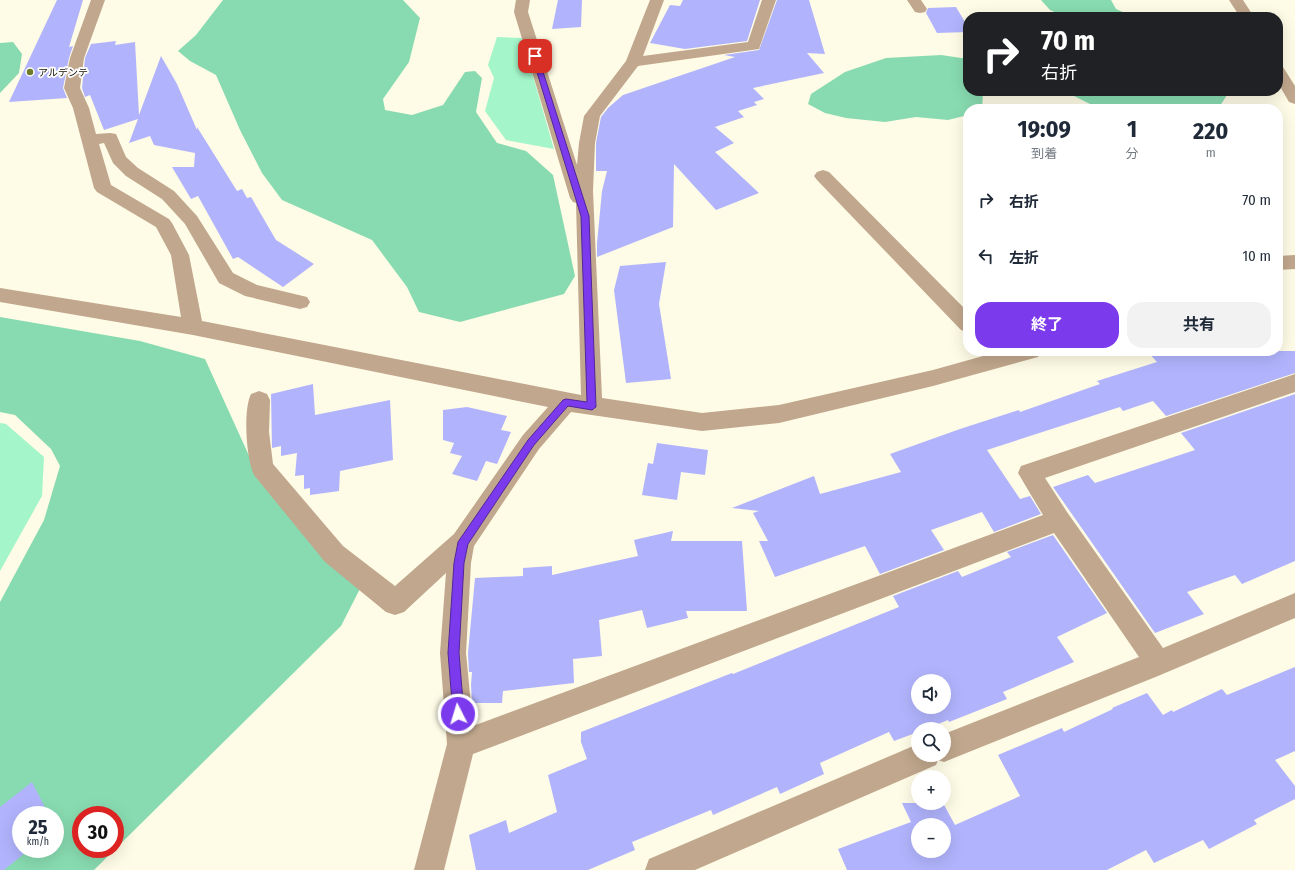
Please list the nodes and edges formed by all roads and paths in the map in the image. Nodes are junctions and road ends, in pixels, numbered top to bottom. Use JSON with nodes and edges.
{"nodes":[{"id":1,"x":98,"y":0,"type":"edge"},
{"id":2,"x":523,"y":0,"type":"edge"},
{"id":3,"x":657,"y":0,"type":"edge"},
{"id":4,"x":769,"y":0,"type":"edge"},
{"id":5,"x":1236,"y":0,"type":"edge"},
{"id":6,"x":1244,"y":12,"type":"edge"},
{"id":7,"x":634,"y":62,"type":"junction"},
{"id":8,"x":1283,"y":79,"type":"edge"},
{"id":9,"x":1295,"y":99,"type":"edge"},
{"id":10,"x":90,"y":139,"type":"junction"},
{"id":11,"x":823,"y":176,"type":"dead end"},
{"id":12,"x":585,"y":216,"type":"junction"},
{"id":13,"x":1295,"y":262,"type":"edge"},
{"id":14,"x":1283,"y":263,"type":"edge"},
{"id":15,"x":0,"y":295,"type":"edge"},
{"id":16,"x":300,"y":302,"type":"dead end"},
{"id":17,"x":963,"y":320,"type":"edge"},
{"id":18,"x":193,"y":327,"type":"junction"},
{"id":19,"x":995,"y":356,"type":"edge"},
{"id":20,"x":1295,"y":383,"type":"edge"},
{"id":21,"x":258,"y":400,"type":"dead end"},
{"id":22,"x":566,"y":402,"type":"junction"},
{"id":23,"x":592,"y":407,"type":"junction"},
{"id":24,"x":1059,"y":520,"type":"junction"},
{"id":25,"x":463,"y":542,"type":"junction"},
{"id":26,"x":1295,"y":605,"type":"edge"},
{"id":27,"x":1158,"y":663,"type":"junction"},
{"id":28,"x":461,"y":744,"type":"junction"},
{"id":29,"x":951,"y":745,"type":"edge"},
{"id":30,"x":911,"y":761,"type":"edge"},
{"id":31,"x":429,"y":870,"type":"edge"},
{"id":32,"x":660,"y":870,"type":"edge"}],
"edges":[{"from":1,"to":10,"type":"street"},
{"from":2,"to":12,"type":"street"},
{"from":3,"to":7,"type":"street"},
{"from":4,"to":7,"type":"street"},
{"from":5,"to":6,"type":"street"},
{"from":7,"to":12,"type":"street"},
{"from":8,"to":9,"type":"street"},
{"from":10,"to":16,"type":"street"},
{"from":10,"to":18,"type":"street"},
{"from":11,"to":17,"type":"street"},
{"from":12,"to":23,"type":"street"},
{"from":13,"to":14,"type":"street"},
{"from":15,"to":18,"type":"street"},
{"from":18,"to":22,"type":"street"},
{"from":19,"to":23,"type":"street"},
{"from":20,"to":24,"type":"street"},
{"from":21,"to":25,"type":"street"},
{"from":22,"to":23,"type":"street"},
{"from":22,"to":25,"type":"street"},
{"from":24,"to":27,"type":"street"},
{"from":24,"to":28,"type":"street"},
{"from":25,"to":28,"type":"street"},
{"from":26,"to":27,"type":"street"},
{"from":27,"to":29,"type":"street"},
{"from":28,"to":31,"type":"street"},
{"from":30,"to":32,"type":"street"}]}
